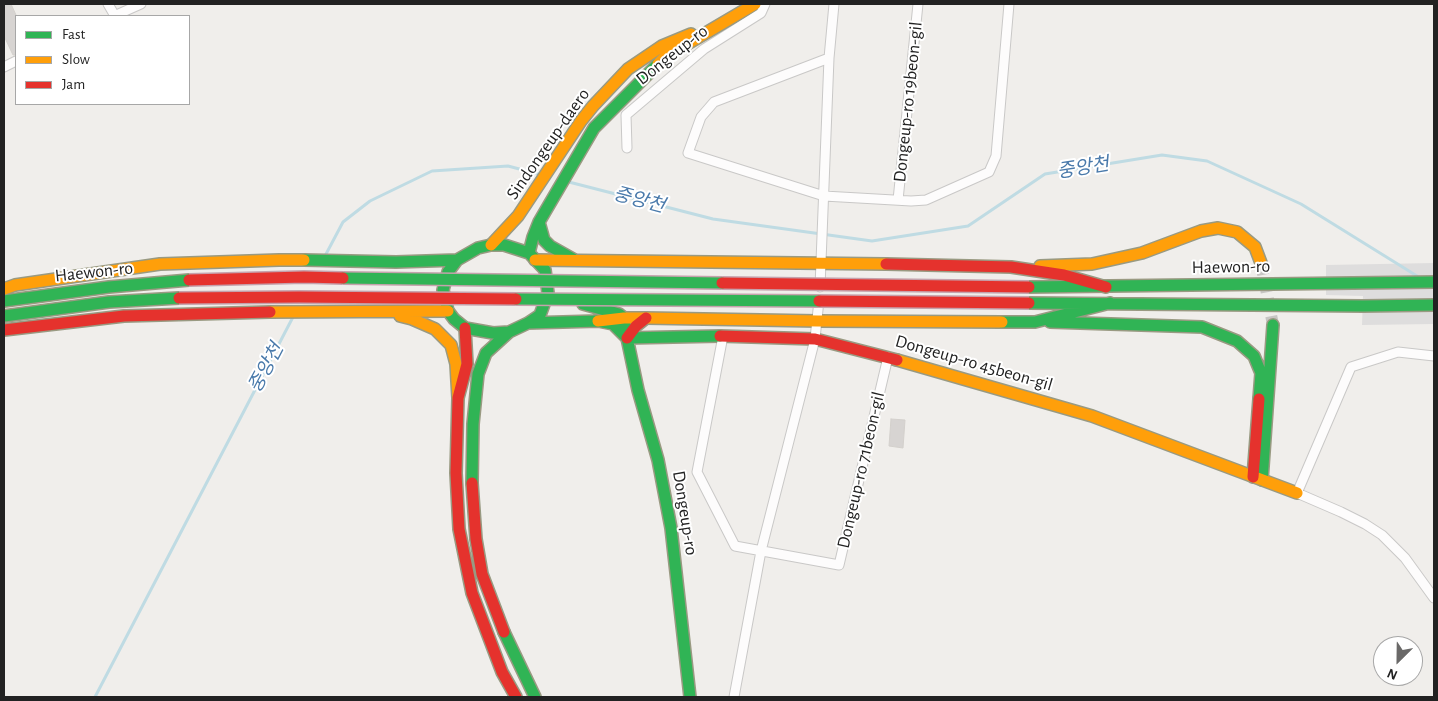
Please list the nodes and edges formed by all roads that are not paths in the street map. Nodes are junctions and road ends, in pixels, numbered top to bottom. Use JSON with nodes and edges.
{"nodes":[{"id":1,"x":142,"y":4,"type":"edge"},
{"id":2,"x":755,"y":4,"type":"edge"},
{"id":3,"x":765,"y":4,"type":"edge"},
{"id":4,"x":834,"y":4,"type":"edge"},
{"id":5,"x":918,"y":4,"type":"edge"},
{"id":6,"x":1009,"y":4,"type":"edge"},
{"id":7,"x":116,"y":15,"type":"edge"},
{"id":8,"x":728,"y":19,"type":"junction"},
{"id":9,"x":830,"y":58,"type":"junction"},
{"id":10,"x":627,"y":148,"type":"dead end"},
{"id":11,"x":824,"y":199,"type":"junction"},
{"id":12,"x":898,"y":200,"type":"junction"},
{"id":13,"x":539,"y":222,"type":"junction"},
{"id":14,"x":491,"y":245,"type":"junction"},
{"id":15,"x":532,"y":257,"type":"junction"},
{"id":16,"x":821,"y":258,"type":"junction"},
{"id":17,"x":573,"y":259,"type":"junction"},
{"id":18,"x":458,"y":260,"type":"junction"},
{"id":19,"x":1261,"y":262,"type":"tunnel mouth"},
{"id":20,"x":1011,"y":267,"type":"junction"},
{"id":21,"x":1434,"y":282,"type":"edge"},
{"id":22,"x":1106,"y":287,"type":"junction"},
{"id":23,"x":4,"y":289,"type":"edge"},
{"id":24,"x":548,"y":293,"type":"junction"},
{"id":25,"x":4,"y":302,"type":"edge"},
{"id":26,"x":1110,"y":303,"type":"junction"},
{"id":27,"x":1434,"y":305,"type":"edge"},
{"id":28,"x":374,"y":311,"type":"junction"},
{"id":29,"x":448,"y":311,"type":"junction"},
{"id":30,"x":4,"y":316,"type":"edge"},
{"id":31,"x":624,"y":318,"type":"junction"},
{"id":32,"x":646,"y":318,"type":"junction"},
{"id":33,"x":598,"y":321,"type":"junction"},
{"id":34,"x":818,"y":321,"type":"junction"},
{"id":35,"x":1035,"y":322,"type":"junction"},
{"id":36,"x":528,"y":323,"type":"junction"},
{"id":37,"x":1273,"y":325,"type":"tunnel mouth"},
{"id":38,"x":465,"y":328,"type":"junction"},
{"id":39,"x":4,"y":330,"type":"edge"},
{"id":40,"x":509,"y":332,"type":"junction"},
{"id":41,"x":724,"y":336,"type":"junction"},
{"id":42,"x":627,"y":338,"type":"junction"},
{"id":43,"x":815,"y":338,"type":"junction"},
{"id":44,"x":888,"y":356,"type":"junction"},
{"id":45,"x":1434,"y":356,"type":"edge"},
{"id":46,"x":458,"y":398,"type":"junction"},
{"id":47,"x":1258,"y":479,"type":"junction"},
{"id":48,"x":1297,"y":493,"type":"junction"},
{"id":49,"x":761,"y":551,"type":"junction"},
{"id":50,"x":1434,"y":598,"type":"edge"},
{"id":51,"x":534,"y":694,"type":"edge"},
{"id":52,"x":516,"y":697,"type":"edge"},
{"id":53,"x":690,"y":697,"type":"edge"},
{"id":54,"x":734,"y":697,"type":"edge"}],
"edges":[{"from":1,"to":7,"type":"street"},
{"from":2,"to":8,"type":"main road","name":"Dongeup-ro"},
{"from":3,"to":10,"type":"street","name":"Dongeup-ro"},
{"from":4,"to":9,"type":"street"},
{"from":5,"to":12,"type":"street","name":"Dongeup-ro 19beon-gil"},
{"from":6,"to":12,"type":"street","name":"Dongeup-ro 19beon-gil"},
{"from":8,"to":13,"type":"main road","name":"Sindongeup-daero"},
{"from":8,"to":14,"type":"main road","name":"Sindongeup-daero"},
{"from":9,"to":11,"type":"street"},
{"from":9,"to":11,"type":"street","name":"Dongeup-ro 19beon-gil"},
{"from":11,"to":12,"type":"street","name":"Dongeup-ro 19beon-gil"},
{"from":11,"to":16,"type":"street"},
{"from":13,"to":15,"type":"main road","name":"Sindongeup-daero"},
{"from":13,"to":17,"type":"main road"},
{"from":14,"to":15,"type":"main road"},
{"from":14,"to":18,"type":"main road"},
{"from":15,"to":17,"type":"main road"},
{"from":15,"to":24,"type":"main road"},
{"from":16,"to":17,"type":"main road"},
{"from":16,"to":20,"type":"main road"},
{"from":16,"to":34,"type":"street"},
{"from":18,"to":23,"type":"main road"},
{"from":18,"to":29,"type":"main road"},
{"from":19,"to":20,"type":"main road"},
{"from":20,"to":22,"type":"main road"},
{"from":21,"to":22,"type":"main road","name":"Haewon-ro"},
{"from":22,"to":25,"type":"main road","name":"Haewon-ro","bridge":true},
{"from":24,"to":31,"type":"main road"},
{"from":24,"to":36,"type":"main road"},
{"from":26,"to":27,"type":"main road","name":"Haewon-ro"},
{"from":26,"to":30,"type":"main road","name":"Haewon-ro","bridge":true},
{"from":26,"to":35,"type":"main road"},
{"from":28,"to":29,"type":"main road"},
{"from":28,"to":39,"type":"main road"},
{"from":28,"to":46,"type":"main road"},
{"from":29,"to":38,"type":"main road"},
{"from":31,"to":32,"type":"main road"},
{"from":31,"to":33,"type":"main road"},
{"from":31,"to":42,"type":"main road","name":"Dongeup-ro"},
{"from":32,"to":34,"type":"main road"},
{"from":32,"to":42,"type":"main road"},
{"from":33,"to":36,"type":"main road"},
{"from":33,"to":42,"type":"main road"},
{"from":34,"to":35,"type":"main road"},
{"from":34,"to":43,"type":"street"},
{"from":35,"to":47,"type":"main road"},
{"from":36,"to":40,"type":"main road"},
{"from":37,"to":47,"type":"main road"},
{"from":38,"to":40,"type":"main road"},
{"from":38,"to":46,"type":"main road"},
{"from":40,"to":51,"type":"main road"},
{"from":41,"to":42,"type":"main road","name":"Dongeup-ro 45beon-gil"},
{"from":41,"to":43,"type":"main road","name":"Dongeup-ro 45beon-gil"},
{"from":41,"to":49,"type":"street","name":"Dongeup-ro 71beon-gil"},
{"from":42,"to":53,"type":"main road","name":"Dongeup-ro"},
{"from":43,"to":44,"type":"main road","name":"Dongeup-ro 45beon-gil"},
{"from":43,"to":49,"type":"street"},
{"from":44,"to":47,"type":"main road","name":"Dongeup-ro 45beon-gil"},
{"from":44,"to":49,"type":"street","name":"Dongeup-ro 71beon-gil"},
{"from":45,"to":48,"type":"street"},
{"from":46,"to":52,"type":"main road"},
{"from":47,"to":48,"type":"main road","name":"Dongeup-ro 45beon-gil"},
{"from":48,"to":50,"type":"street"},
{"from":49,"to":54,"type":"street"}]}
